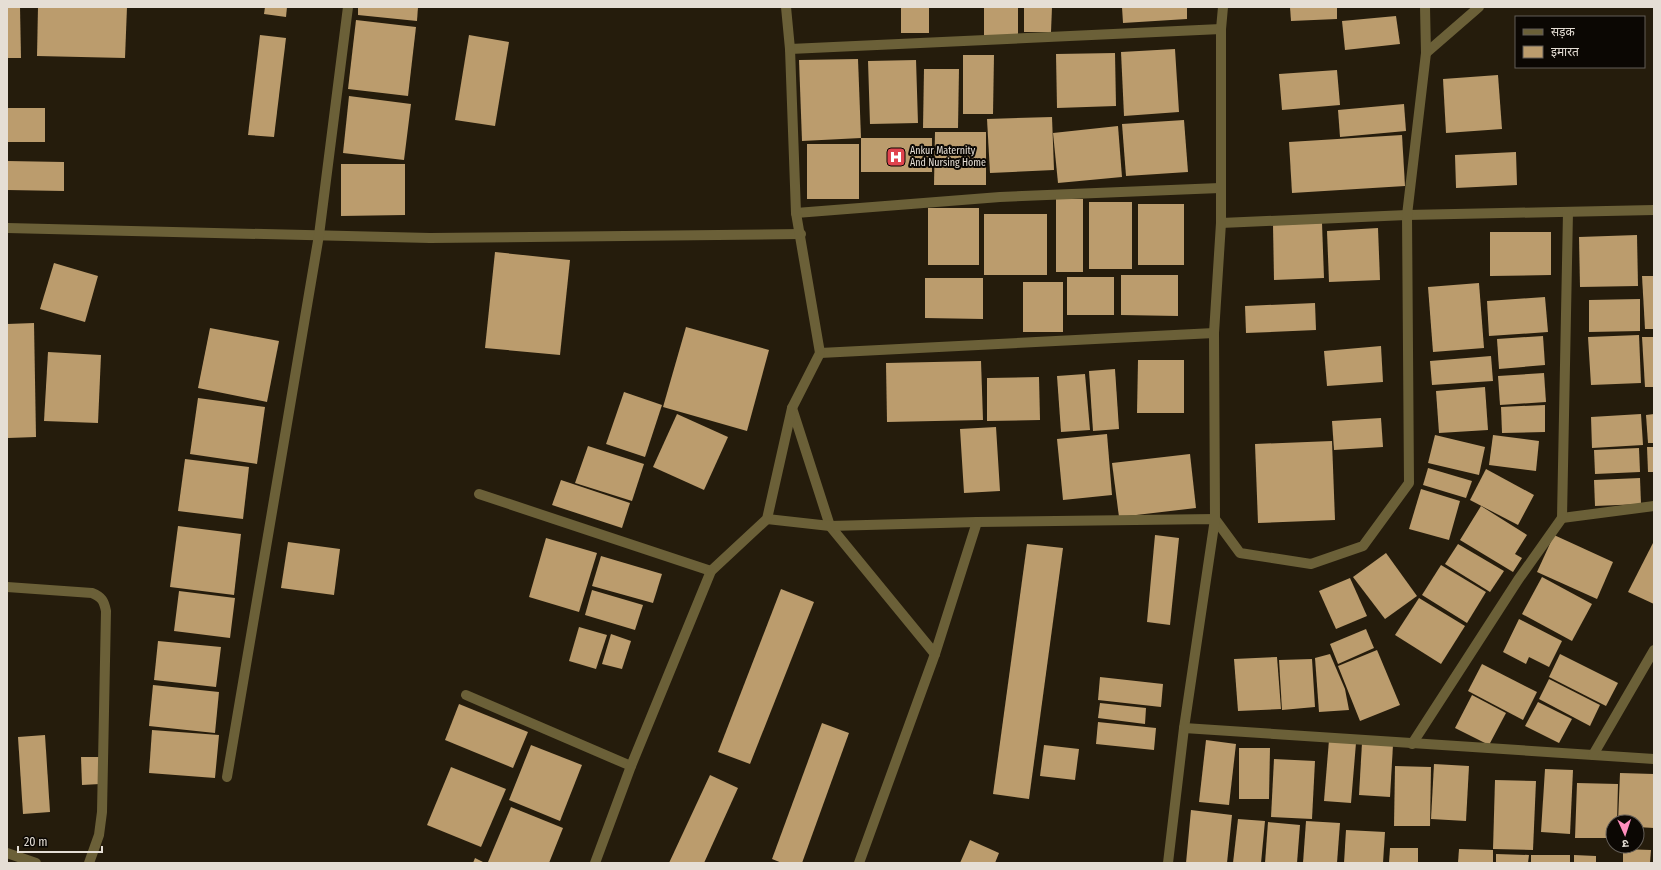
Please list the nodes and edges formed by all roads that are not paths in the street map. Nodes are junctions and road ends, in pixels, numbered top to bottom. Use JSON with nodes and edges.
{"nodes":[{"id":1,"x":348,"y":7,"type":"edge"},
{"id":2,"x":786,"y":7,"type":"edge"},
{"id":3,"x":1223,"y":7,"type":"edge"},
{"id":4,"x":1425,"y":7,"type":"edge"},
{"id":5,"x":1479,"y":7,"type":"edge"},
{"id":6,"x":1221,"y":29,"type":"junction"},
{"id":7,"x":790,"y":49,"type":"junction"},
{"id":8,"x":1426,"y":53,"type":"junction"},
{"id":9,"x":1220,"y":188,"type":"junction"},
{"id":10,"x":1654,"y":210,"type":"edge"},
{"id":11,"x":1568,"y":212,"type":"junction"},
{"id":12,"x":796,"y":213,"type":"junction"},
{"id":13,"x":1407,"y":215,"type":"junction"},
{"id":14,"x":1221,"y":223,"type":"junction"},
{"id":15,"x":7,"y":228,"type":"edge"},
{"id":16,"x":801,"y":234,"type":"junction"},
{"id":17,"x":319,"y":236,"type":"junction"},
{"id":18,"x":1214,"y":333,"type":"junction"},
{"id":19,"x":820,"y":353,"type":"junction"},
{"id":20,"x":792,"y":408,"type":"junction"},
{"id":21,"x":478,"y":494,"type":"dead end"},
{"id":22,"x":1654,"y":506,"type":"edge"},
{"id":23,"x":1562,"y":518,"type":"junction"},
{"id":24,"x":767,"y":519,"type":"junction"},
{"id":25,"x":1214,"y":519,"type":"junction"},
{"id":26,"x":977,"y":522,"type":"junction"},
{"id":27,"x":830,"y":526,"type":"junction"},
{"id":28,"x":712,"y":570,"type":"junction"},
{"id":29,"x":7,"y":587,"type":"edge"},
{"id":30,"x":1654,"y":650,"type":"edge"},
{"id":31,"x":935,"y":654,"type":"junction"},
{"id":32,"x":466,"y":695,"type":"dead end"},
{"id":33,"x":1184,"y":728,"type":"junction"},
{"id":34,"x":1412,"y":744,"type":"junction"},
{"id":35,"x":1593,"y":755,"type":"junction"},
{"id":36,"x":1654,"y":760,"type":"edge"},
{"id":37,"x":631,"y":766,"type":"junction"},
{"id":38,"x":227,"y":777,"type":"dead end"},
{"id":39,"x":7,"y":853,"type":"edge"},
{"id":40,"x":36,"y":863,"type":"edge"},
{"id":41,"x":89,"y":863,"type":"edge"},
{"id":42,"x":595,"y":863,"type":"edge"},
{"id":43,"x":859,"y":863,"type":"edge"},
{"id":44,"x":1168,"y":863,"type":"edge"}],
"edges":[{"from":1,"to":17,"type":"street"},
{"from":2,"to":7,"type":"street"},
{"from":3,"to":6,"type":"street"},
{"from":4,"to":8,"type":"street"},
{"from":5,"to":8,"type":"street"},
{"from":6,"to":7,"type":"street"},
{"from":6,"to":9,"type":"street"},
{"from":7,"to":12,"type":"street"},
{"from":8,"to":13,"type":"street"},
{"from":9,"to":12,"type":"street"},
{"from":9,"to":14,"type":"street"},
{"from":10,"to":11,"type":"street"},
{"from":11,"to":13,"type":"street"},
{"from":11,"to":23,"type":"street"},
{"from":12,"to":16,"type":"street"},
{"from":13,"to":14,"type":"street"},
{"from":13,"to":25,"type":"street"},
{"from":14,"to":18,"type":"street"},
{"from":15,"to":17,"type":"street"},
{"from":16,"to":17,"type":"street"},
{"from":16,"to":19,"type":"street"},
{"from":17,"to":38,"type":"street"},
{"from":18,"to":19,"type":"street"},
{"from":18,"to":25,"type":"street"},
{"from":19,"to":20,"type":"street"},
{"from":20,"to":24,"type":"street"},
{"from":20,"to":27,"type":"street"},
{"from":21,"to":28,"type":"street"},
{"from":22,"to":23,"type":"street"},
{"from":23,"to":34,"type":"street"},
{"from":24,"to":27,"type":"street"},
{"from":24,"to":28,"type":"street"},
{"from":25,"to":26,"type":"street"},
{"from":25,"to":33,"type":"street"},
{"from":26,"to":27,"type":"street"},
{"from":26,"to":31,"type":"street"},
{"from":27,"to":31,"type":"street"},
{"from":28,"to":37,"type":"street"},
{"from":29,"to":41,"type":"street"},
{"from":30,"to":35,"type":"street"},
{"from":31,"to":43,"type":"street"},
{"from":32,"to":37,"type":"street"},
{"from":33,"to":34,"type":"street"},
{"from":33,"to":44,"type":"street"},
{"from":34,"to":35,"type":"street"},
{"from":35,"to":36,"type":"street"},
{"from":37,"to":42,"type":"street"},
{"from":39,"to":40,"type":"street"}]}
